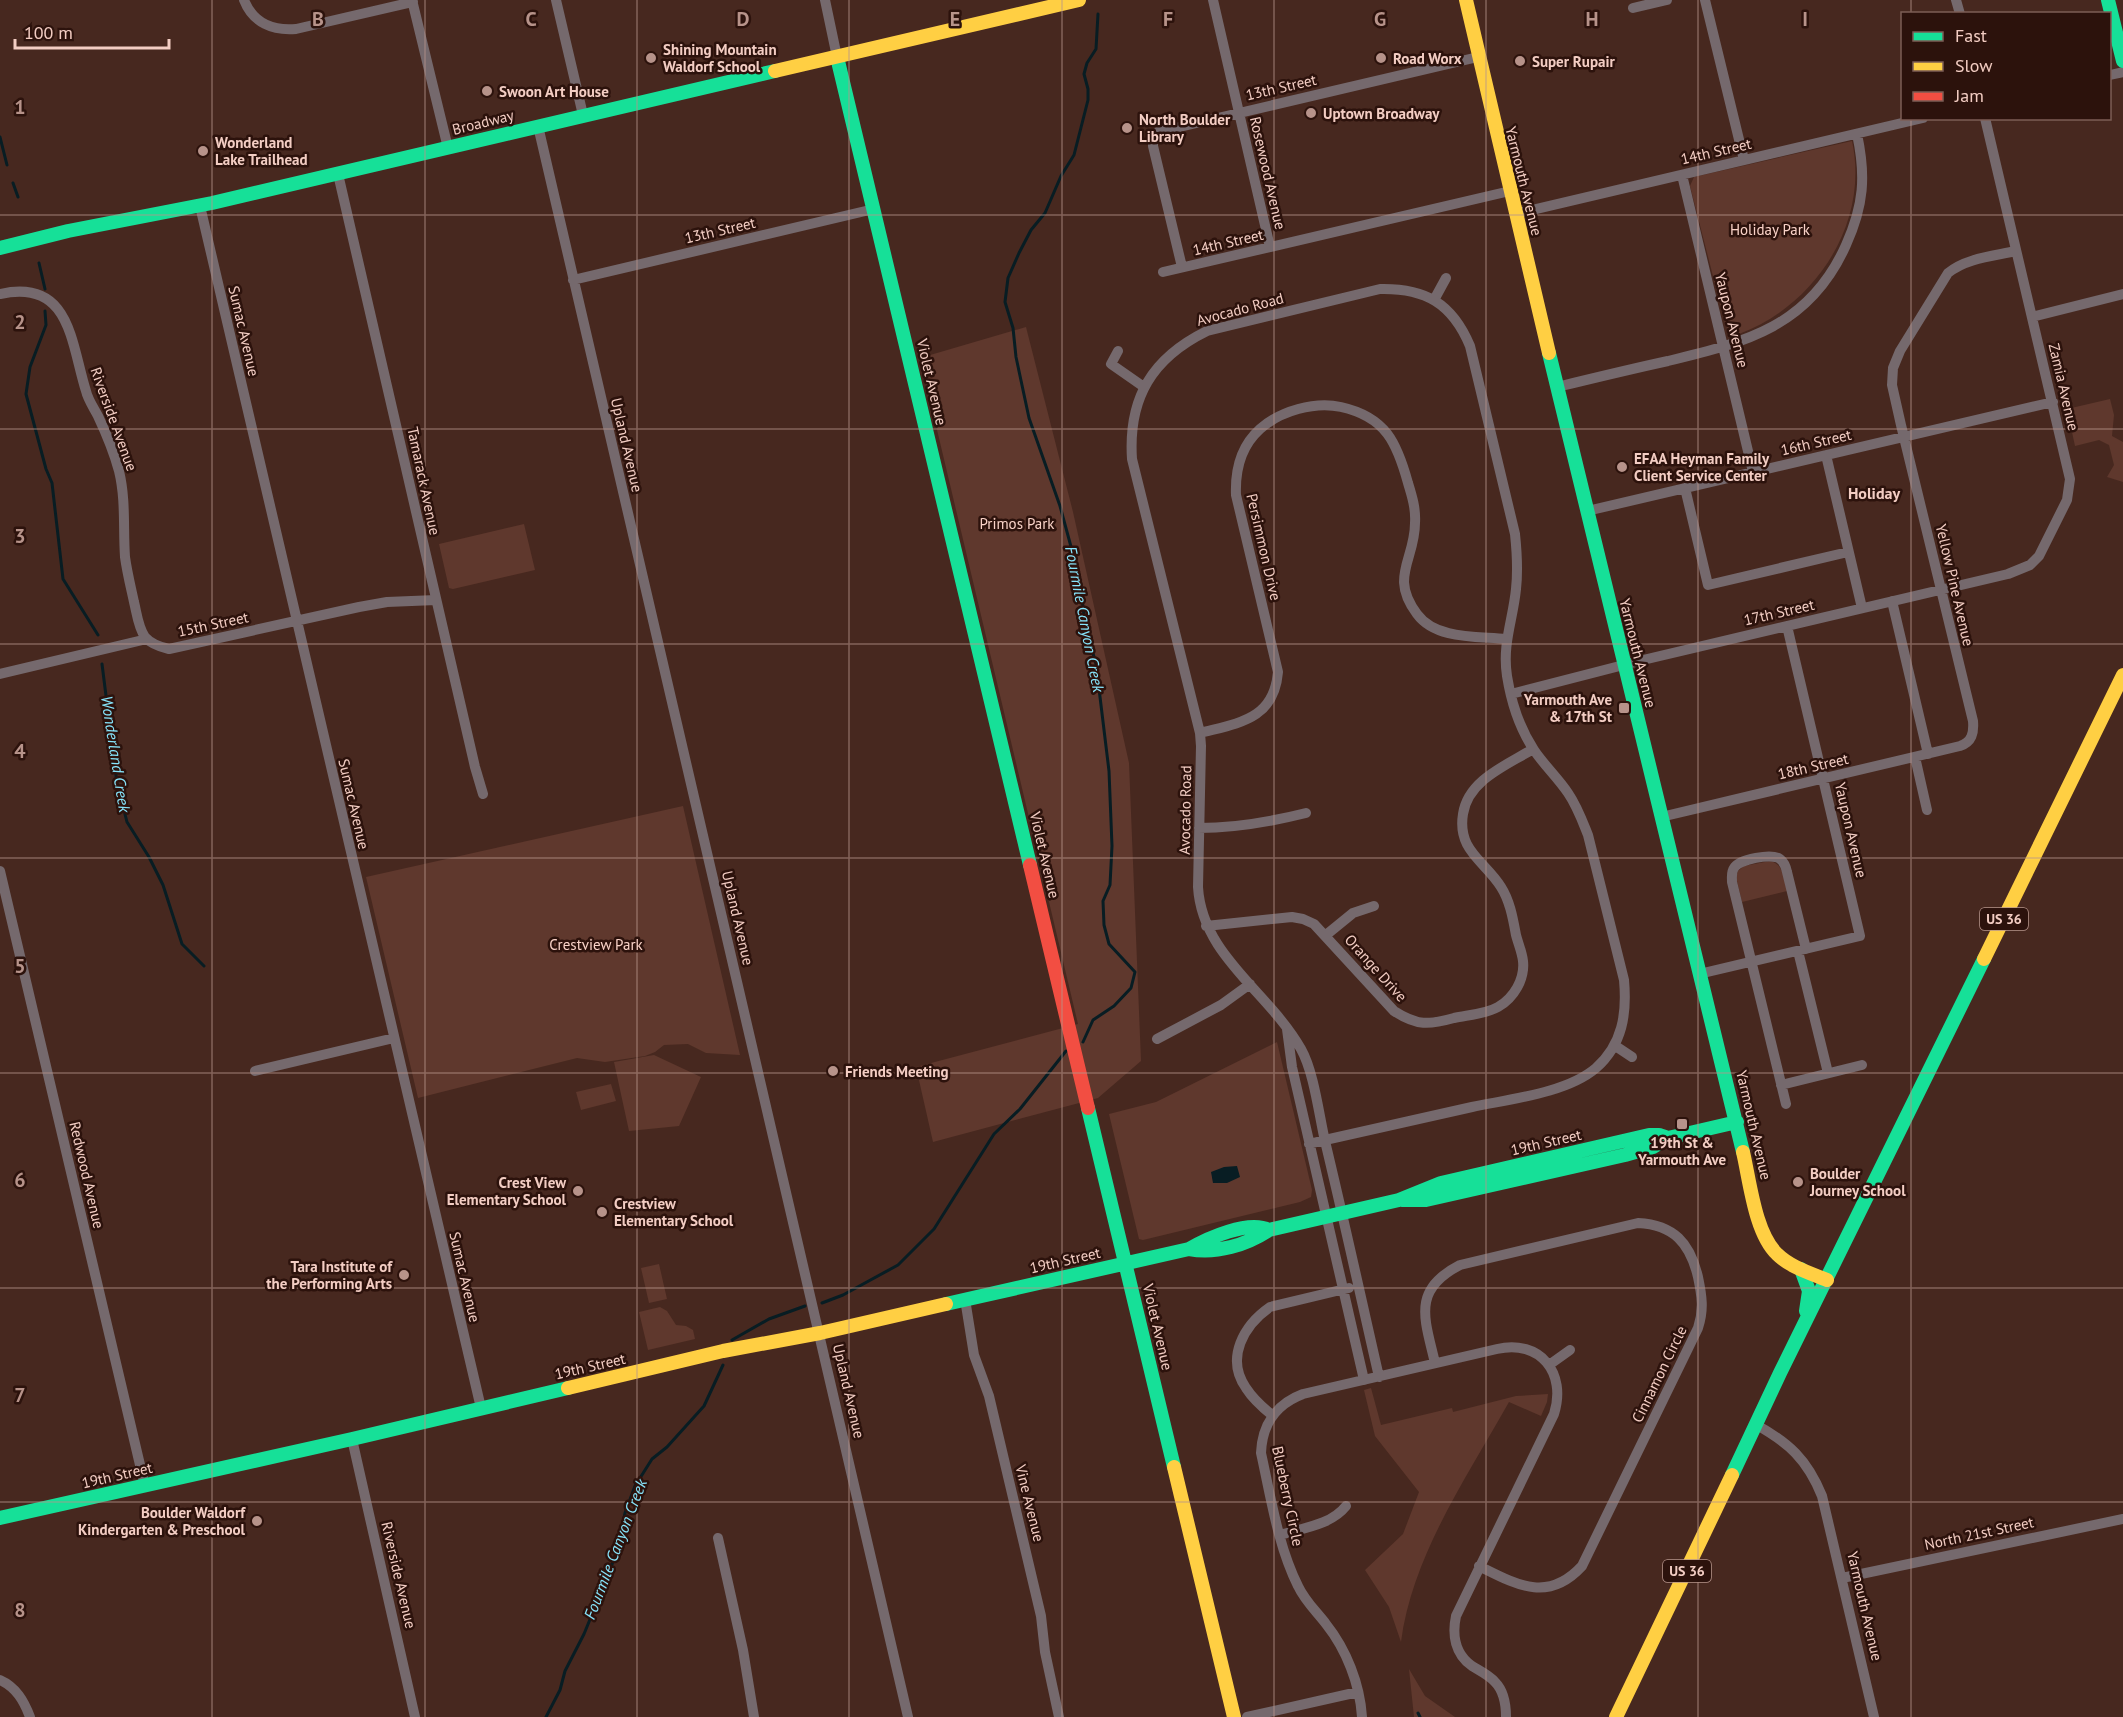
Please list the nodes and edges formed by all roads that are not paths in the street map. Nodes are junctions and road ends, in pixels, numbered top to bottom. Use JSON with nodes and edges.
{"nodes":[{"id":1,"x":244,"y":0,"type":"edge"},
{"id":2,"x":556,"y":0,"type":"edge"},
{"id":3,"x":825,"y":0,"type":"edge"},
{"id":4,"x":1078,"y":0,"type":"edge"},
{"id":5,"x":1213,"y":0,"type":"edge"},
{"id":6,"x":1466,"y":0,"type":"edge"},
{"id":7,"x":1667,"y":0,"type":"edge"},
{"id":8,"x":1705,"y":0,"type":"edge"},
{"id":9,"x":412,"y":1,"type":"edge"},
{"id":10,"x":1633,"y":8,"type":"dead end"},
{"id":11,"x":2111,"y":12,"type":"edge"},
{"id":12,"x":837,"y":57,"type":"junction"},
{"id":13,"x":1478,"y":57,"type":"junction"},
{"id":14,"x":2123,"y":61,"type":"edge"},
{"id":15,"x":1239,"y":112,"type":"junction"},
{"id":16,"x":583,"y":115,"type":"junction"},
{"id":17,"x":1915,"y":120,"type":"edge"},
{"id":18,"x":1985,"y":120,"type":"edge"},
{"id":19,"x":538,"y":126,"type":"junction"},
{"id":20,"x":1857,"y":134,"type":"junction"},
{"id":21,"x":448,"y":148,"type":"junction"},
{"id":22,"x":1744,"y":160,"type":"junction"},
{"id":23,"x":338,"y":174,"type":"junction"},
{"id":24,"x":1682,"y":175,"type":"junction"},
{"id":25,"x":1510,"y":191,"type":"junction"},
{"id":26,"x":200,"y":206,"type":"junction"},
{"id":27,"x":874,"y":210,"type":"junction"},
{"id":28,"x":1515,"y":214,"type":"junction"},
{"id":29,"x":1270,"y":247,"type":"junction"},
{"id":30,"x":0,"y":248,"type":"edge"},
{"id":31,"x":2016,"y":251,"type":"junction"},
{"id":32,"x":1182,"y":267,"type":"junction"},
{"id":33,"x":1163,"y":272,"type":"dead end"},
{"id":34,"x":1446,"y":279,"type":"dead end"},
{"id":35,"x":573,"y":280,"type":"junction"},
{"id":36,"x":0,"y":294,"type":"edge"},
{"id":37,"x":2123,"y":294,"type":"edge"},
{"id":38,"x":1434,"y":300,"type":"junction"},
{"id":39,"x":2032,"y":317,"type":"junction"},
{"id":40,"x":1724,"y":347,"type":"junction"},
{"id":41,"x":1118,"y":351,"type":"dead end"},
{"id":42,"x":1144,"y":387,"type":"junction"},
{"id":43,"x":1557,"y":387,"type":"junction"},
{"id":44,"x":2053,"y":402,"type":"junction"},
{"id":45,"x":1904,"y":437,"type":"junction"},
{"id":46,"x":1826,"y":455,"type":"junction"},
{"id":47,"x":1753,"y":472,"type":"junction"},
{"id":48,"x":1685,"y":488,"type":"junction"},
{"id":49,"x":1587,"y":511,"type":"junction"},
{"id":50,"x":1848,"y":552,"type":"junction"},
{"id":51,"x":1941,"y":590,"type":"junction"},
{"id":52,"x":436,"y":600,"type":"junction"},
{"id":53,"x":1892,"y":601,"type":"junction"},
{"id":54,"x":1862,"y":608,"type":"junction"},
{"id":55,"x":297,"y":622,"type":"junction"},
{"id":56,"x":1787,"y":626,"type":"junction"},
{"id":57,"x":147,"y":639,"type":"junction"},
{"id":58,"x":1506,"y":639,"type":"junction"},
{"id":59,"x":1624,"y":665,"type":"junction"},
{"id":60,"x":0,"y":674,"type":"edge"},
{"id":61,"x":2123,"y":675,"type":"edge"},
{"id":62,"x":1510,"y":694,"type":"junction"},
{"id":63,"x":1200,"y":733,"type":"junction"},
{"id":64,"x":1970,"y":740,"type":"joint"},
{"id":65,"x":1533,"y":749,"type":"junction"},
{"id":66,"x":1928,"y":754,"type":"junction"},
{"id":67,"x":1915,"y":757,"type":"junction"},
{"id":68,"x":1823,"y":779,"type":"junction"},
{"id":69,"x":483,"y":794,"type":"dead end"},
{"id":70,"x":1927,"y":810,"type":"dead end"},
{"id":71,"x":1306,"y":813,"type":"dead end"},
{"id":72,"x":1661,"y":816,"type":"junction"},
{"id":73,"x":1199,"y":828,"type":"junction"},
{"id":74,"x":0,"y":871,"type":"edge"},
{"id":75,"x":1374,"y":906,"type":"dead end"},
{"id":76,"x":1206,"y":926,"type":"junction"},
{"id":77,"x":1326,"y":935,"type":"junction"},
{"id":78,"x":1802,"y":950,"type":"junction"},
{"id":79,"x":1751,"y":962,"type":"junction"},
{"id":80,"x":1699,"y":974,"type":"junction"},
{"id":81,"x":1251,"y":984,"type":"junction"},
{"id":82,"x":1287,"y":1029,"type":"junction"},
{"id":83,"x":393,"y":1038,"type":"junction"},
{"id":84,"x":1157,"y":1039,"type":"dead end"},
{"id":85,"x":1614,"y":1045,"type":"junction"},
{"id":86,"x":1632,"y":1057,"type":"dead end"},
{"id":87,"x":1862,"y":1065,"type":"dead end"},
{"id":88,"x":255,"y":1071,"type":"dead end"},
{"id":89,"x":1828,"y":1073,"type":"junction"},
{"id":90,"x":1781,"y":1084,"type":"junction"},
{"id":91,"x":1786,"y":1104,"type":"dead end"},
{"id":92,"x":1737,"y":1122,"type":"junction"},
{"id":93,"x":1325,"y":1140,"type":"junction"},
{"id":94,"x":1309,"y":1144,"type":"junction"},
{"id":95,"x":1342,"y":1213,"type":"junction"},
{"id":96,"x":1326,"y":1217,"type":"junction"},
{"id":97,"x":1126,"y":1263,"type":"junction"},
{"id":98,"x":1801,"y":1269,"type":"junction"},
{"id":99,"x":1827,"y":1280,"type":"junction"},
{"id":100,"x":1358,"y":1286,"type":"junction"},
{"id":101,"x":1343,"y":1290,"type":"junction"},
{"id":102,"x":965,"y":1299,"type":"junction"},
{"id":103,"x":1801,"y":1331,"type":"junction"},
{"id":104,"x":820,"y":1333,"type":"junction"},
{"id":105,"x":1570,"y":1350,"type":"dead end"},
{"id":106,"x":1435,"y":1363,"type":"junction"},
{"id":107,"x":1549,"y":1365,"type":"junction"},
{"id":108,"x":1379,"y":1377,"type":"junction"},
{"id":109,"x":1364,"y":1380,"type":"junction"},
{"id":110,"x":481,"y":1408,"type":"junction"},
{"id":111,"x":1272,"y":1415,"type":"junction"},
{"id":112,"x":1755,"y":1424,"type":"junction"},
{"id":113,"x":352,"y":1439,"type":"junction"},
{"id":114,"x":145,"y":1486,"type":"junction"},
{"id":115,"x":1346,"y":1506,"type":"dead end"},
{"id":116,"x":0,"y":1518,"type":"edge"},
{"id":117,"x":2123,"y":1518,"type":"edge"},
{"id":118,"x":1280,"y":1535,"type":"junction"},
{"id":119,"x":718,"y":1538,"type":"dead end"},
{"id":120,"x":1479,"y":1566,"type":"junction"},
{"id":121,"x":1842,"y":1578,"type":"junction"},
{"id":122,"x":0,"y":1680,"type":"edge"},
{"id":123,"x":1358,"y":1692,"type":"junction"},
{"id":124,"x":30,"y":1717,"type":"edge"},
{"id":125,"x":416,"y":1717,"type":"edge"},
{"id":126,"x":754,"y":1717,"type":"edge"},
{"id":127,"x":908,"y":1717,"type":"edge"},
{"id":128,"x":1059,"y":1717,"type":"edge"},
{"id":129,"x":1234,"y":1717,"type":"edge"},
{"id":130,"x":1247,"y":1717,"type":"edge"},
{"id":131,"x":1362,"y":1717,"type":"edge"},
{"id":132,"x":1506,"y":1717,"type":"edge"},
{"id":133,"x":1616,"y":1717,"type":"edge"},
{"id":134,"x":1874,"y":1717,"type":"edge"}],
"edges":[{"from":1,"to":9,"type":"street"},
{"from":2,"to":16,"type":"street"},
{"from":3,"to":12,"type":"street","name":"Violet Avenue"},
{"from":4,"to":12,"type":"main road","name":"Broadway"},
{"from":5,"to":15,"type":"street","name":"Rosewood Avenue"},
{"from":6,"to":13,"type":"main road","name":"Yarmouth Avenue"},
{"from":7,"to":10,"type":"street"},
{"from":8,"to":22,"type":"street"},
{"from":9,"to":21,"type":"street"},
{"from":11,"to":14,"type":"main road"},
{"from":12,"to":16,"type":"main road","name":"Broadway"},
{"from":12,"to":27,"type":"main road","name":"Violet Avenue"},
{"from":13,"to":15,"type":"street","name":"13th Street"},
{"from":13,"to":25,"type":"main road","name":"Yarmouth Avenue"},
{"from":15,"to":29,"type":"street","name":"Rosewood Avenue"},
{"from":15,"to":32,"type":"street","name":"13th Street"},
{"from":16,"to":19,"type":"main road","name":"Broadway"},
{"from":17,"to":20,"type":"street","name":"14th Street"},
{"from":18,"to":31,"type":"street","name":"Zamia Avenue"},
{"from":19,"to":21,"type":"main road","name":"Broadway"},
{"from":19,"to":35,"type":"street","name":"Upland Avenue"},
{"from":20,"to":22,"type":"street","name":"14th Street"},
{"from":20,"to":40,"type":"street"},
{"from":21,"to":23,"type":"main road","name":"Broadway"},
{"from":22,"to":24,"type":"street","name":"14th Street"},
{"from":23,"to":26,"type":"main road","name":"Broadway"},
{"from":23,"to":52,"type":"street","name":"Tamarack Avenue"},
{"from":24,"to":28,"type":"street","name":"14th Street"},
{"from":24,"to":40,"type":"street","name":"Yaupon Avenue"},
{"from":25,"to":28,"type":"main road","name":"Yarmouth Avenue"},
{"from":25,"to":29,"type":"street","name":"14th Street"},
{"from":26,"to":30,"type":"main road","name":"Broadway"},
{"from":26,"to":55,"type":"street","name":"Sumac Avenue"},
{"from":27,"to":35,"type":"street","name":"13th Street"},
{"from":27,"to":97,"type":"main road","name":"Violet Avenue"},
{"from":28,"to":43,"type":"main road","name":"Yarmouth Avenue"},
{"from":29,"to":32,"type":"street","name":"14th Street"},
{"from":31,"to":39,"type":"street","name":"Zamia Avenue"},
{"from":31,"to":45,"type":"street","name":"Yellow Pine Avenue"},
{"from":32,"to":33,"type":"street","name":"14th Street"},
{"from":34,"to":38,"type":"street"},
{"from":35,"to":104,"type":"street","name":"Upland Avenue"},
{"from":36,"to":57,"type":"street","name":"Riverside Avenue"},
{"from":37,"to":39,"type":"street"},
{"from":38,"to":42,"type":"street","name":"Avocado Road"},
{"from":38,"to":58,"type":"street","name":"Avocado Road"},
{"from":39,"to":44,"type":"street","name":"Zamia Avenue"},
{"from":40,"to":43,"type":"street"},
{"from":40,"to":47,"type":"street","name":"Yaupon Avenue"},
{"from":41,"to":42,"type":"street"},
{"from":42,"to":63,"type":"street","name":"Avocado Road"},
{"from":43,"to":49,"type":"main road","name":"Yarmouth Avenue"},
{"from":44,"to":45,"type":"street","name":"16th Street"},
{"from":44,"to":51,"type":"street","name":"Zamia Avenue"},
{"from":45,"to":46,"type":"street","name":"16th Street"},
{"from":45,"to":51,"type":"street","name":"Yellow Pine Avenue"},
{"from":46,"to":47,"type":"street","name":"16th Street"},
{"from":46,"to":50,"type":"street"},
{"from":47,"to":48,"type":"street","name":"16th Street"},
{"from":48,"to":49,"type":"street","name":"16th Street"},
{"from":48,"to":50,"type":"street"},
{"from":49,"to":59,"type":"main road","name":"Yarmouth Avenue"},
{"from":50,"to":54,"type":"street"},
{"from":51,"to":53,"type":"street","name":"17th Street"},
{"from":51,"to":64,"type":"street","name":"Yellow Pine Avenue"},
{"from":52,"to":55,"type":"street","name":"15th Street"},
{"from":52,"to":69,"type":"street","name":"Tamarack Avenue"},
{"from":53,"to":54,"type":"street","name":"17th Street"},
{"from":53,"to":66,"type":"street"},
{"from":54,"to":56,"type":"street","name":"17th Street"},
{"from":55,"to":57,"type":"street","name":"15th Street"},
{"from":55,"to":83,"type":"street","name":"Sumac Avenue"},
{"from":56,"to":59,"type":"street","name":"17th Street"},
{"from":56,"to":68,"type":"street","name":"Yaupon Avenue"},
{"from":57,"to":60,"type":"street"},
{"from":58,"to":62,"type":"street","name":"Avocado Road"},
{"from":58,"to":63,"type":"street","name":"Persimmon Drive"},
{"from":59,"to":62,"type":"street","name":"17th Street"},
{"from":59,"to":72,"type":"main road","name":"Yarmouth Avenue"},
{"from":61,"to":99,"type":"main road","number":"US 36"},
{"from":62,"to":65,"type":"street","name":"Avocado Road"},
{"from":63,"to":73,"type":"street","name":"Avocado Road"},
{"from":64,"to":66,"type":"street","name":"18th Street"},
{"from":65,"to":77,"type":"street","name":"Orange Drive"},
{"from":65,"to":85,"type":"street","name":"Avocado Road"},
{"from":66,"to":67,"type":"street","name":"18th Street"},
{"from":67,"to":68,"type":"street","name":"18th Street"},
{"from":67,"to":70,"type":"street"},
{"from":68,"to":72,"type":"street","name":"18th Street"},
{"from":68,"to":78,"type":"street","name":"Yaupon Avenue"},
{"from":71,"to":73,"type":"street"},
{"from":72,"to":80,"type":"main road","name":"Yarmouth Avenue"},
{"from":73,"to":76,"type":"street","name":"Avocado Road"},
{"from":74,"to":114,"type":"street","name":"Redwood Avenue"},
{"from":75,"to":77,"type":"street"},
{"from":76,"to":77,"type":"street","name":"Orange Drive"},
{"from":76,"to":81,"type":"street","name":"Avocado Road"},
{"from":78,"to":79,"type":"street"},
{"from":78,"to":79,"type":"street"},
{"from":78,"to":89,"type":"street"},
{"from":79,"to":80,"type":"street"},
{"from":79,"to":90,"type":"street"},
{"from":80,"to":92,"type":"main road","name":"Yarmouth Avenue"},
{"from":81,"to":82,"type":"street","name":"Avocado Road"},
{"from":81,"to":84,"type":"street"},
{"from":82,"to":93,"type":"street","name":"Avocado Road"},
{"from":82,"to":94,"type":"street"},
{"from":83,"to":88,"type":"street"},
{"from":83,"to":110,"type":"street","name":"Sumac Avenue"},
{"from":85,"to":86,"type":"street"},
{"from":85,"to":93,"type":"street","name":"Avocado Road"},
{"from":87,"to":89,"type":"street"},
{"from":89,"to":90,"type":"street"},
{"from":90,"to":91,"type":"street"},
{"from":92,"to":95,"type":"main road","name":"19th Street"},
{"from":92,"to":98,"type":"main road","name":"Yarmouth Avenue"},
{"from":93,"to":94,"type":"street","name":"Avocado Road"},
{"from":93,"to":95,"type":"street","name":"Avocado Road"},
{"from":94,"to":96,"type":"street"},
{"from":95,"to":96,"type":"main road","name":"19th Street"},
{"from":95,"to":100,"type":"street","name":"Avocado Road"},
{"from":96,"to":97,"type":"main road","name":"19th Street"},
{"from":96,"to":101,"type":"street"},
{"from":97,"to":102,"type":"main road","name":"19th Street"},
{"from":97,"to":129,"type":"main road","name":"Violet Avenue"},
{"from":98,"to":99,"type":"main road","name":"Yarmouth Avenue"},
{"from":98,"to":103,"type":"main road"},
{"from":99,"to":103,"type":"main road","number":"US 36"},
{"from":100,"to":101,"type":"street"},
{"from":100,"to":108,"type":"street","name":"Avocado Road"},
{"from":101,"to":109,"type":"street"},
{"from":101,"to":111,"type":"street"},
{"from":102,"to":104,"type":"main road","name":"19th Street"},
{"from":102,"to":128,"type":"street","name":"Vine Avenue"},
{"from":103,"to":112,"type":"main road","number":"US 36"},
{"from":104,"to":110,"type":"main road","name":"19th Street"},
{"from":104,"to":127,"type":"street","name":"Upland Avenue"},
{"from":105,"to":107,"type":"street"},
{"from":106,"to":107,"type":"street"},
{"from":106,"to":108,"type":"street"},
{"from":106,"to":120,"type":"street","name":"Cinnamon Circle"},
{"from":107,"to":120,"type":"street"},
{"from":108,"to":109,"type":"street"},
{"from":109,"to":111,"type":"street"},
{"from":110,"to":113,"type":"main road","name":"19th Street"},
{"from":111,"to":118,"type":"street","name":"Blueberry Circle"},
{"from":112,"to":121,"type":"street","name":"Yarmouth Avenue"},
{"from":112,"to":133,"type":"main road","number":"US 36"},
{"from":113,"to":114,"type":"main road","name":"19th Street"},
{"from":113,"to":125,"type":"street","name":"Riverside Avenue"},
{"from":114,"to":116,"type":"main road","name":"19th Street"},
{"from":115,"to":118,"type":"street"},
{"from":117,"to":121,"type":"street","name":"North 21st Street"},
{"from":118,"to":123,"type":"street","name":"Blueberry Circle"},
{"from":119,"to":126,"type":"street"},
{"from":120,"to":132,"type":"street"},
{"from":121,"to":134,"type":"street","name":"Yarmouth Avenue"},
{"from":122,"to":124,"type":"street"},
{"from":123,"to":130,"type":"street"},
{"from":123,"to":131,"type":"street","name":"Blueberry Circle"}]}
